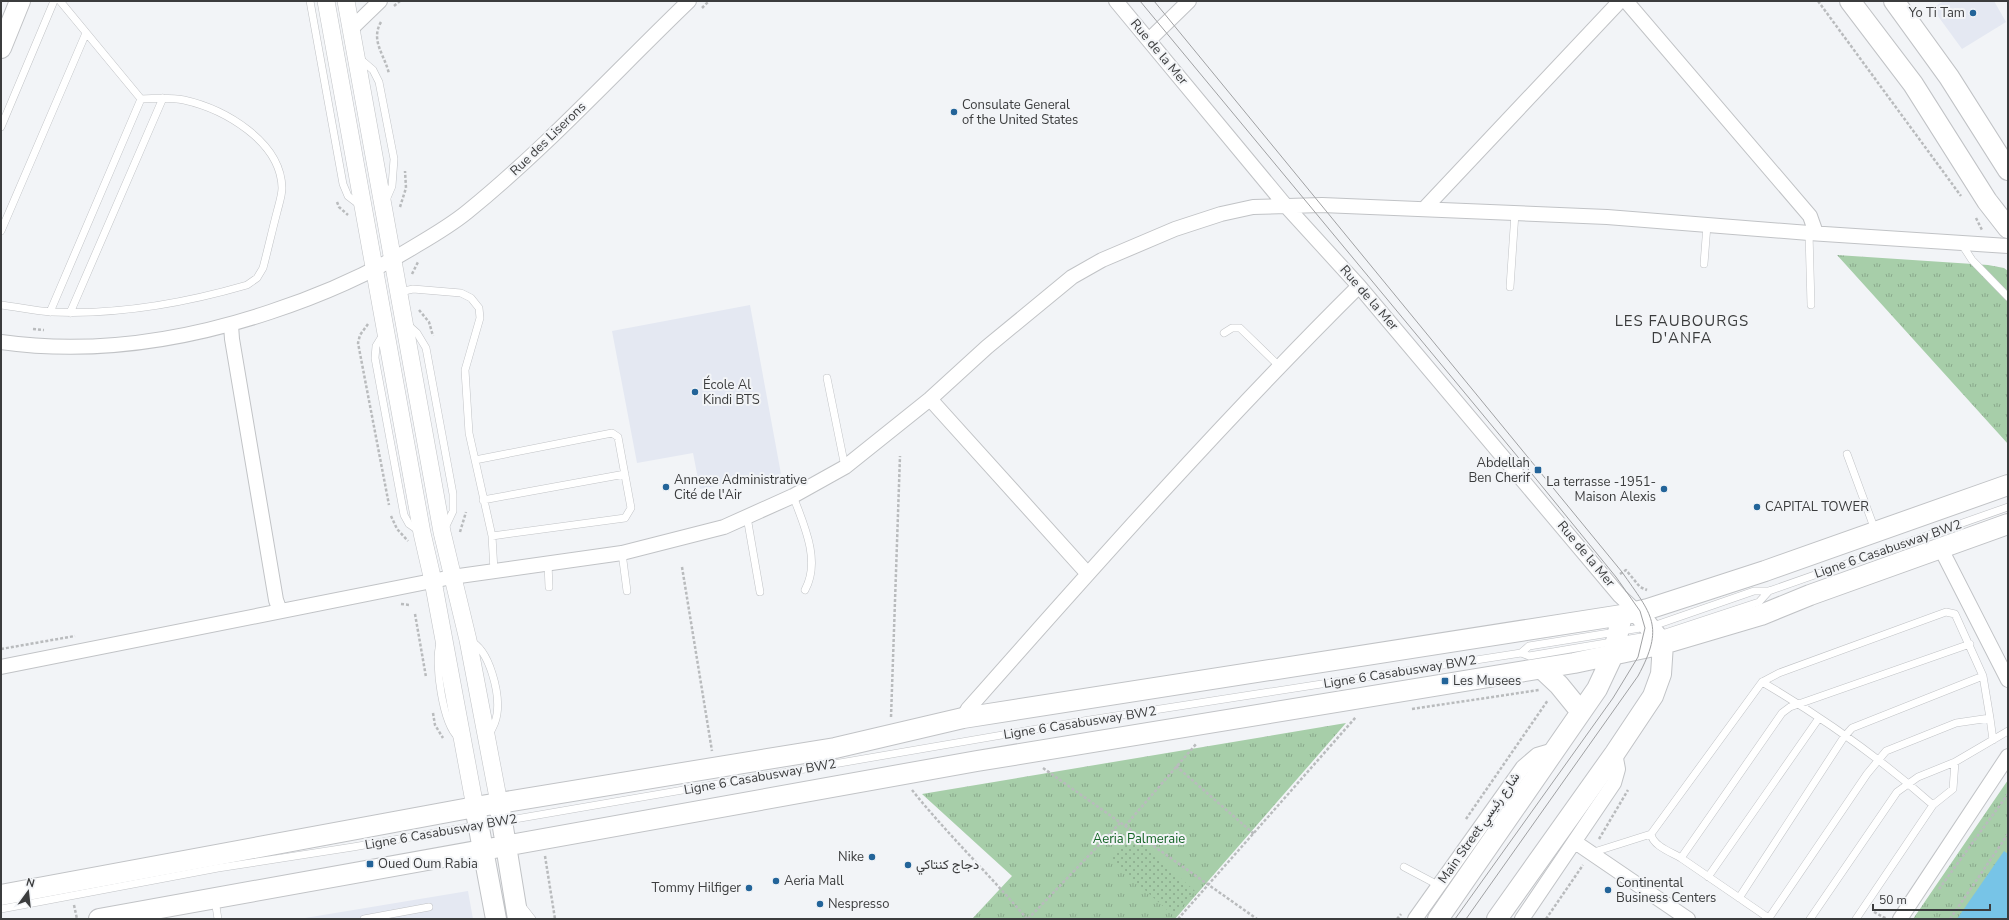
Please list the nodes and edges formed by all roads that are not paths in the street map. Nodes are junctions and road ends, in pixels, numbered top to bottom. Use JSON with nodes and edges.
{"nodes":[{"id":1,"x":20,"y":1,"type":"edge"},
{"id":2,"x":54,"y":1,"type":"edge"},
{"id":3,"x":60,"y":1,"type":"edge"},
{"id":4,"x":310,"y":1,"type":"edge"},
{"id":5,"x":326,"y":1,"type":"edge"},
{"id":6,"x":346,"y":1,"type":"edge"},
{"id":7,"x":1116,"y":1,"type":"edge"},
{"id":8,"x":1189,"y":1,"type":"edge"},
{"id":9,"x":1620,"y":1,"type":"edge"},
{"id":10,"x":1626,"y":1,"type":"edge"},
{"id":11,"x":1850,"y":1,"type":"edge"},
{"id":12,"x":1894,"y":1,"type":"edge"},
{"id":13,"x":682,"y":3,"type":"edge"},
{"id":14,"x":385,"y":5,"type":"edge"},
{"id":15,"x":351,"y":29,"type":"junction"},
{"id":16,"x":86,"y":33,"type":"junction"},
{"id":17,"x":1149,"y":40,"type":"junction"},
{"id":18,"x":1,"y":48,"type":"edge"},
{"id":19,"x":163,"y":98,"type":"junction"},
{"id":20,"x":141,"y":99,"type":"junction"},
{"id":21,"x":1,"y":127,"type":"edge"},
{"id":22,"x":2008,"y":170,"type":"edge"},
{"id":23,"x":364,"y":206,"type":"junction"},
{"id":24,"x":1286,"y":206,"type":"junction"},
{"id":25,"x":1424,"y":209,"type":"junction"},
{"id":26,"x":1515,"y":213,"type":"junction"},
{"id":27,"x":1708,"y":225,"type":"junction"},
{"id":28,"x":2008,"y":228,"type":"edge"},
{"id":29,"x":1,"y":231,"type":"edge"},
{"id":30,"x":1812,"y":233,"type":"junction"},
{"id":31,"x":1961,"y":242,"type":"junction"},
{"id":32,"x":2008,"y":246,"type":"edge"},
{"id":33,"x":394,"y":260,"type":"junction"},
{"id":34,"x":1704,"y":264,"type":"dead end"},
{"id":35,"x":375,"y":270,"type":"junction"},
{"id":36,"x":1359,"y":286,"type":"junction"},
{"id":37,"x":1510,"y":287,"type":"dead end"},
{"id":38,"x":406,"y":290,"type":"junction"},
{"id":39,"x":2008,"y":297,"type":"edge"},
{"id":40,"x":1,"y":305,"type":"edge"},
{"id":41,"x":1811,"y":305,"type":"dead end"},
{"id":42,"x":50,"y":312,"type":"junction"},
{"id":43,"x":70,"y":313,"type":"junction"},
{"id":44,"x":231,"y":325,"type":"junction"},
{"id":45,"x":1224,"y":332,"type":"dead end"},
{"id":46,"x":1,"y":342,"type":"edge"},
{"id":47,"x":1279,"y":366,"type":"junction"},
{"id":48,"x":827,"y":378,"type":"dead end"},
{"id":49,"x":930,"y":399,"type":"junction"},
{"id":50,"x":1847,"y":454,"type":"dead end"},
{"id":51,"x":475,"y":460,"type":"junction"},
{"id":52,"x":845,"y":467,"type":"junction"},
{"id":53,"x":625,"y":474,"type":"junction"},
{"id":54,"x":2008,"y":485,"type":"edge"},
{"id":55,"x":793,"y":496,"type":"junction"},
{"id":56,"x":483,"y":500,"type":"junction"},
{"id":57,"x":2008,"y":507,"type":"edge"},
{"id":58,"x":747,"y":517,"type":"junction"},
{"id":59,"x":2008,"y":524,"type":"edge"},
{"id":60,"x":1876,"y":532,"type":"junction"},
{"id":61,"x":492,"y":536,"type":"junction"},
{"id":62,"x":1940,"y":548,"type":"junction"},
{"id":63,"x":622,"y":553,"type":"junction"},
{"id":64,"x":548,"y":564,"type":"junction"},
{"id":65,"x":494,"y":571,"type":"junction"},
{"id":66,"x":1087,"y":573,"type":"junction"},
{"id":67,"x":452,"y":577,"type":"junction"},
{"id":68,"x":433,"y":581,"type":"junction"},
{"id":69,"x":549,"y":587,"type":"dead end"},
{"id":70,"x":805,"y":590,"type":"dead end"},
{"id":71,"x":627,"y":591,"type":"dead end"},
{"id":72,"x":1769,"y":591,"type":"junction"},
{"id":73,"x":760,"y":592,"type":"dead end"},
{"id":74,"x":280,"y":611,"type":"junction"},
{"id":75,"x":1622,"y":631,"type":"junction"},
{"id":76,"x":1657,"y":635,"type":"junction"},
{"id":77,"x":1970,"y":644,"type":"junction"},
{"id":78,"x":1,"y":667,"type":"edge"},
{"id":79,"x":1542,"y":669,"type":"junction"},
{"id":80,"x":1983,"y":676,"type":"junction"},
{"id":81,"x":2008,"y":680,"type":"edge"},
{"id":82,"x":1762,"y":682,"type":"junction"},
{"id":83,"x":1800,"y":704,"type":"junction"},
{"id":84,"x":1581,"y":712,"type":"junction"},
{"id":85,"x":963,"y":718,"type":"junction"},
{"id":86,"x":1819,"y":718,"type":"junction"},
{"id":87,"x":1990,"y":718,"type":"junction"},
{"id":88,"x":2008,"y":731,"type":"edge"},
{"id":89,"x":1844,"y":737,"type":"junction"},
{"id":90,"x":1993,"y":740,"type":"junction"},
{"id":91,"x":1554,"y":750,"type":"junction"},
{"id":92,"x":1615,"y":753,"type":"junction"},
{"id":93,"x":2008,"y":756,"type":"edge"},
{"id":94,"x":1878,"y":761,"type":"junction"},
{"id":95,"x":1955,"y":762,"type":"junction"},
{"id":96,"x":1908,"y":784,"type":"junction"},
{"id":97,"x":1933,"y":805,"type":"junction"},
{"id":98,"x":500,"y":812,"type":"junction"},
{"id":99,"x":477,"y":816,"type":"junction"},
{"id":100,"x":1652,"y":834,"type":"junction"},
{"id":101,"x":1575,"y":842,"type":"junction"},
{"id":102,"x":506,"y":846,"type":"junction"},
{"id":103,"x":483,"y":850,"type":"junction"},
{"id":104,"x":1591,"y":853,"type":"junction"},
{"id":105,"x":1681,"y":858,"type":"junction"},
{"id":106,"x":1404,"y":867,"type":"dead end"},
{"id":107,"x":1708,"y":876,"type":"junction"},
{"id":108,"x":1438,"y":885,"type":"junction"},
{"id":109,"x":1,"y":896,"type":"edge"},
{"id":110,"x":214,"y":898,"type":"junction"},
{"id":111,"x":1738,"y":898,"type":"junction"},
{"id":112,"x":429,"y":907,"type":"dead end"},
{"id":113,"x":1,"y":909,"type":"edge"},
{"id":114,"x":516,"y":910,"type":"edge"},
{"id":115,"x":492,"y":912,"type":"edge"},
{"id":116,"x":394,"y":916,"type":"edge"},
{"id":117,"x":99,"y":919,"type":"edge"},
{"id":118,"x":218,"y":919,"type":"edge"},
{"id":119,"x":364,"y":919,"type":"edge"},
{"id":120,"x":532,"y":919,"type":"edge"},
{"id":121,"x":1415,"y":919,"type":"edge"},
{"id":122,"x":1438,"y":919,"type":"edge"},
{"id":123,"x":1497,"y":919,"type":"edge"},
{"id":124,"x":1522,"y":919,"type":"edge"},
{"id":125,"x":1688,"y":919,"type":"edge"},
{"id":126,"x":1769,"y":919,"type":"edge"},
{"id":127,"x":1810,"y":919,"type":"edge"},
{"id":128,"x":1856,"y":919,"type":"edge"},
{"id":129,"x":1900,"y":919,"type":"edge"}],
"edges":[{"from":1,"to":18,"type":"main road"},
{"from":2,"to":21,"type":"lane"},
{"from":3,"to":16,"type":"lane"},
{"from":4,"to":23,"type":"lane"},
{"from":5,"to":23,"type":"street"},
{"from":6,"to":15,"type":"street"},
{"from":7,"to":17,"type":"street","name":"Rue de la Mer"},
{"from":8,"to":17,"type":"street"},
{"from":9,"to":25,"type":"street"},
{"from":10,"to":30,"type":"street"},
{"from":11,"to":28,"type":"main road"},
{"from":12,"to":22,"type":"main road"},
{"from":13,"to":33,"type":"street","name":"Rue des Liserons"},
{"from":14,"to":15,"type":"street"},
{"from":15,"to":33,"type":"street"},
{"from":16,"to":20,"type":"lane"},
{"from":16,"to":29,"type":"lane"},
{"from":17,"to":24,"type":"street","name":"Rue de la Mer"},
{"from":19,"to":20,"type":"lane"},
{"from":19,"to":43,"type":"lane"},
{"from":19,"to":43,"type":"lane"},
{"from":20,"to":42,"type":"lane"},
{"from":23,"to":35,"type":"street"},
{"from":24,"to":25,"type":"street"},
{"from":24,"to":36,"type":"street","name":"Rue de la Mer"},
{"from":24,"to":49,"type":"street"},
{"from":25,"to":26,"type":"street"},
{"from":26,"to":27,"type":"street"},
{"from":26,"to":37,"type":"lane"},
{"from":27,"to":30,"type":"street"},
{"from":27,"to":34,"type":"lane"},
{"from":30,"to":31,"type":"street"},
{"from":30,"to":41,"type":"lane"},
{"from":31,"to":32,"type":"street"},
{"from":31,"to":39,"type":"lane"},
{"from":33,"to":35,"type":"street","name":"Rue des Liserons"},
{"from":33,"to":38,"type":"street"},
{"from":35,"to":44,"type":"street","name":"Rue des Liserons"},
{"from":35,"to":68,"type":"street"},
{"from":36,"to":47,"type":"street"},
{"from":36,"to":75,"type":"street","name":"Rue de la Mer"},
{"from":38,"to":51,"type":"lane"},
{"from":38,"to":67,"type":"street"},
{"from":40,"to":42,"type":"lane"},
{"from":42,"to":43,"type":"lane"},
{"from":44,"to":46,"type":"street","name":"Rue des Liserons"},
{"from":44,"to":74,"type":"street"},
{"from":45,"to":47,"type":"lane"},
{"from":47,"to":66,"type":"street"},
{"from":48,"to":52,"type":"lane"},
{"from":49,"to":52,"type":"street"},
{"from":49,"to":66,"type":"street"},
{"from":50,"to":60,"type":"lane"},
{"from":51,"to":53,"type":"lane"},
{"from":51,"to":56,"type":"lane"},
{"from":52,"to":55,"type":"street"},
{"from":53,"to":56,"type":"lane"},
{"from":53,"to":61,"type":"lane"},
{"from":54,"to":60,"type":"main road"},
{"from":55,"to":58,"type":"street"},
{"from":55,"to":70,"type":"lane"},
{"from":56,"to":61,"type":"lane"},
{"from":57,"to":72,"type":"lane","name":"Ligne 6 Casabusway BW2"},
{"from":58,"to":63,"type":"street"},
{"from":58,"to":73,"type":"lane"},
{"from":59,"to":62,"type":"main road"},
{"from":60,"to":75,"type":"main road"},
{"from":61,"to":65,"type":"lane"},
{"from":62,"to":76,"type":"main road"},
{"from":62,"to":81,"type":"street"},
{"from":63,"to":64,"type":"street"},
{"from":63,"to":71,"type":"lane"},
{"from":64,"to":65,"type":"street"},
{"from":64,"to":69,"type":"lane"},
{"from":65,"to":67,"type":"street"},
{"from":66,"to":85,"type":"street"},
{"from":67,"to":68,"type":"street"},
{"from":67,"to":98,"type":"street"},
{"from":68,"to":74,"type":"street"},
{"from":68,"to":99,"type":"street"},
{"from":72,"to":76,"type":"lane","name":"Ligne 6 Casabusway BW2"},
{"from":72,"to":76,"type":"lane","name":"Ligne 6 Casabusway BW2"},
{"from":74,"to":78,"type":"street"},
{"from":75,"to":76,"type":"main road"},
{"from":75,"to":76,"type":"main road"},
{"from":75,"to":79,"type":"main road"},
{"from":75,"to":84,"type":"main road","name":"Main Street شارع رئيسي"},
{"from":75,"to":85,"type":"main road"},
{"from":75,"to":98,"type":"lane","name":"Ligne 6 Casabusway BW2"},
{"from":76,"to":92,"type":"main road"},
{"from":77,"to":80,"type":"lane"},
{"from":77,"to":82,"type":"lane"},
{"from":77,"to":83,"type":"lane"},
{"from":79,"to":84,"type":"main road"},
{"from":79,"to":102,"type":"main road"},
{"from":80,"to":87,"type":"lane"},
{"from":80,"to":89,"type":"lane"},
{"from":82,"to":83,"type":"lane"},
{"from":82,"to":100,"type":"lane"},
{"from":83,"to":86,"type":"lane"},
{"from":83,"to":105,"type":"lane"},
{"from":84,"to":91,"type":"main road","name":"Main Street شارع رئيسي"},
{"from":85,"to":98,"type":"main road"},
{"from":86,"to":89,"type":"lane"},
{"from":86,"to":107,"type":"lane"},
{"from":87,"to":90,"type":"lane"},
{"from":87,"to":94,"type":"lane"},
{"from":88,"to":90,"type":"lane"},
{"from":89,"to":94,"type":"lane"},
{"from":89,"to":111,"type":"lane"},
{"from":90,"to":95,"type":"lane"},
{"from":91,"to":108,"type":"street","name":"Main Street شارع رئيسي"},
{"from":91,"to":122,"type":"main road","name":"Main Street شارع رئيسي"},
{"from":92,"to":101,"type":"street"},
{"from":92,"to":123,"type":"main road"},
{"from":93,"to":129,"type":"street"},
{"from":94,"to":96,"type":"lane"},
{"from":94,"to":126,"type":"lane"},
{"from":95,"to":96,"type":"lane"},
{"from":95,"to":97,"type":"lane"},
{"from":96,"to":97,"type":"lane"},
{"from":96,"to":127,"type":"lane"},
{"from":97,"to":128,"type":"lane"},
{"from":98,"to":99,"type":"main road"},
{"from":98,"to":102,"type":"main road"},
{"from":99,"to":103,"type":"main road"},
{"from":99,"to":109,"type":"main road"},
{"from":99,"to":113,"type":"lane","name":"Ligne 6 Casabusway BW2"},
{"from":100,"to":104,"type":"lane"},
{"from":100,"to":105,"type":"lane"},
{"from":101,"to":104,"type":"street"},
{"from":101,"to":124,"type":"street"},
{"from":102,"to":103,"type":"main road"},
{"from":102,"to":114,"type":"main road"},
{"from":103,"to":110,"type":"main road"},
{"from":103,"to":115,"type":"main road"},
{"from":104,"to":125,"type":"street"},
{"from":105,"to":107,"type":"lane"},
{"from":106,"to":108,"type":"lane"},
{"from":107,"to":111,"type":"lane"},
{"from":108,"to":121,"type":"street","name":"Main Street شارع رئيسي"},
{"from":110,"to":117,"type":"main road"},
{"from":110,"to":118,"type":"lane"},
{"from":111,"to":126,"type":"lane"},
{"from":112,"to":116,"type":"lane"},
{"from":114,"to":120,"type":"lane"},
{"from":116,"to":119,"type":"lane"}]}
